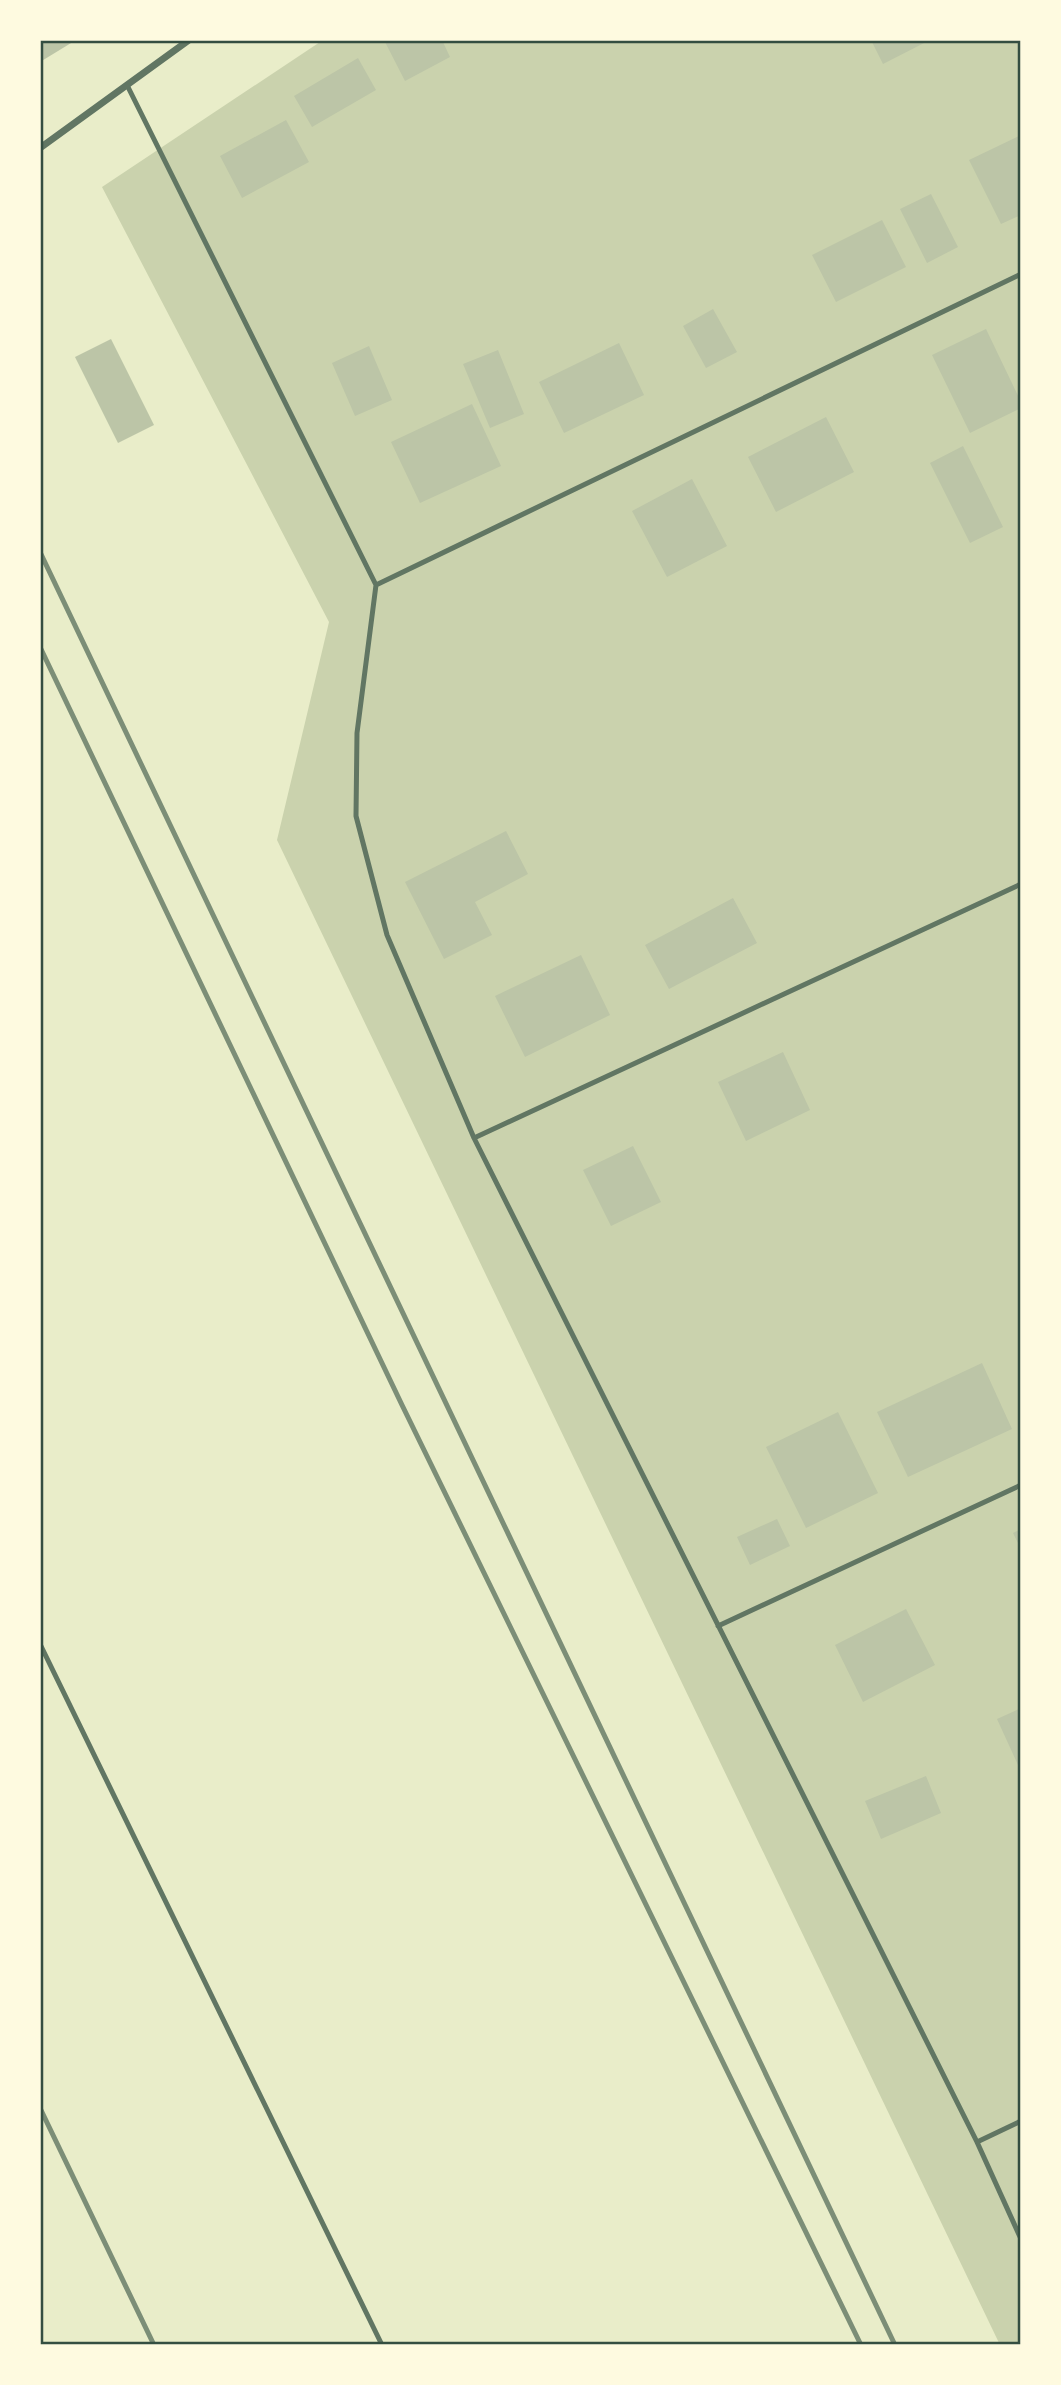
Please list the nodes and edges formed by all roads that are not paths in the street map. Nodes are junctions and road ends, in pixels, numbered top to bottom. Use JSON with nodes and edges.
{"nodes":[{"id":1,"x":190,"y":40,"type":"edge"},
{"id":2,"x":127,"y":85,"type":"junction"},
{"id":3,"x":40,"y":148,"type":"edge"},
{"id":4,"x":1021,"y":274,"type":"edge"},
{"id":5,"x":376,"y":585,"type":"junction"},
{"id":6,"x":1021,"y":884,"type":"edge"},
{"id":7,"x":474,"y":1138,"type":"junction"},
{"id":8,"x":1021,"y":1485,"type":"edge"},
{"id":9,"x":718,"y":1626,"type":"junction"},
{"id":10,"x":40,"y":1644,"type":"edge"},
{"id":11,"x":1021,"y":2121,"type":"edge"},
{"id":12,"x":978,"y":2142,"type":"junction"},
{"id":13,"x":1021,"y":2239,"type":"edge"},
{"id":14,"x":382,"y":2345,"type":"edge"}],
"edges":[{"from":1,"to":2,"type":"street"},
{"from":2,"to":3,"type":"street"},
{"from":2,"to":5,"type":"lane"},
{"from":4,"to":5,"type":"lane"},
{"from":5,"to":7,"type":"lane"},
{"from":6,"to":7,"type":"lane"},
{"from":7,"to":9,"type":"lane"},
{"from":8,"to":9,"type":"lane"},
{"from":9,"to":12,"type":"lane"},
{"from":10,"to":14,"type":"lane"},
{"from":11,"to":12,"type":"lane"},
{"from":12,"to":13,"type":"lane"}]}
